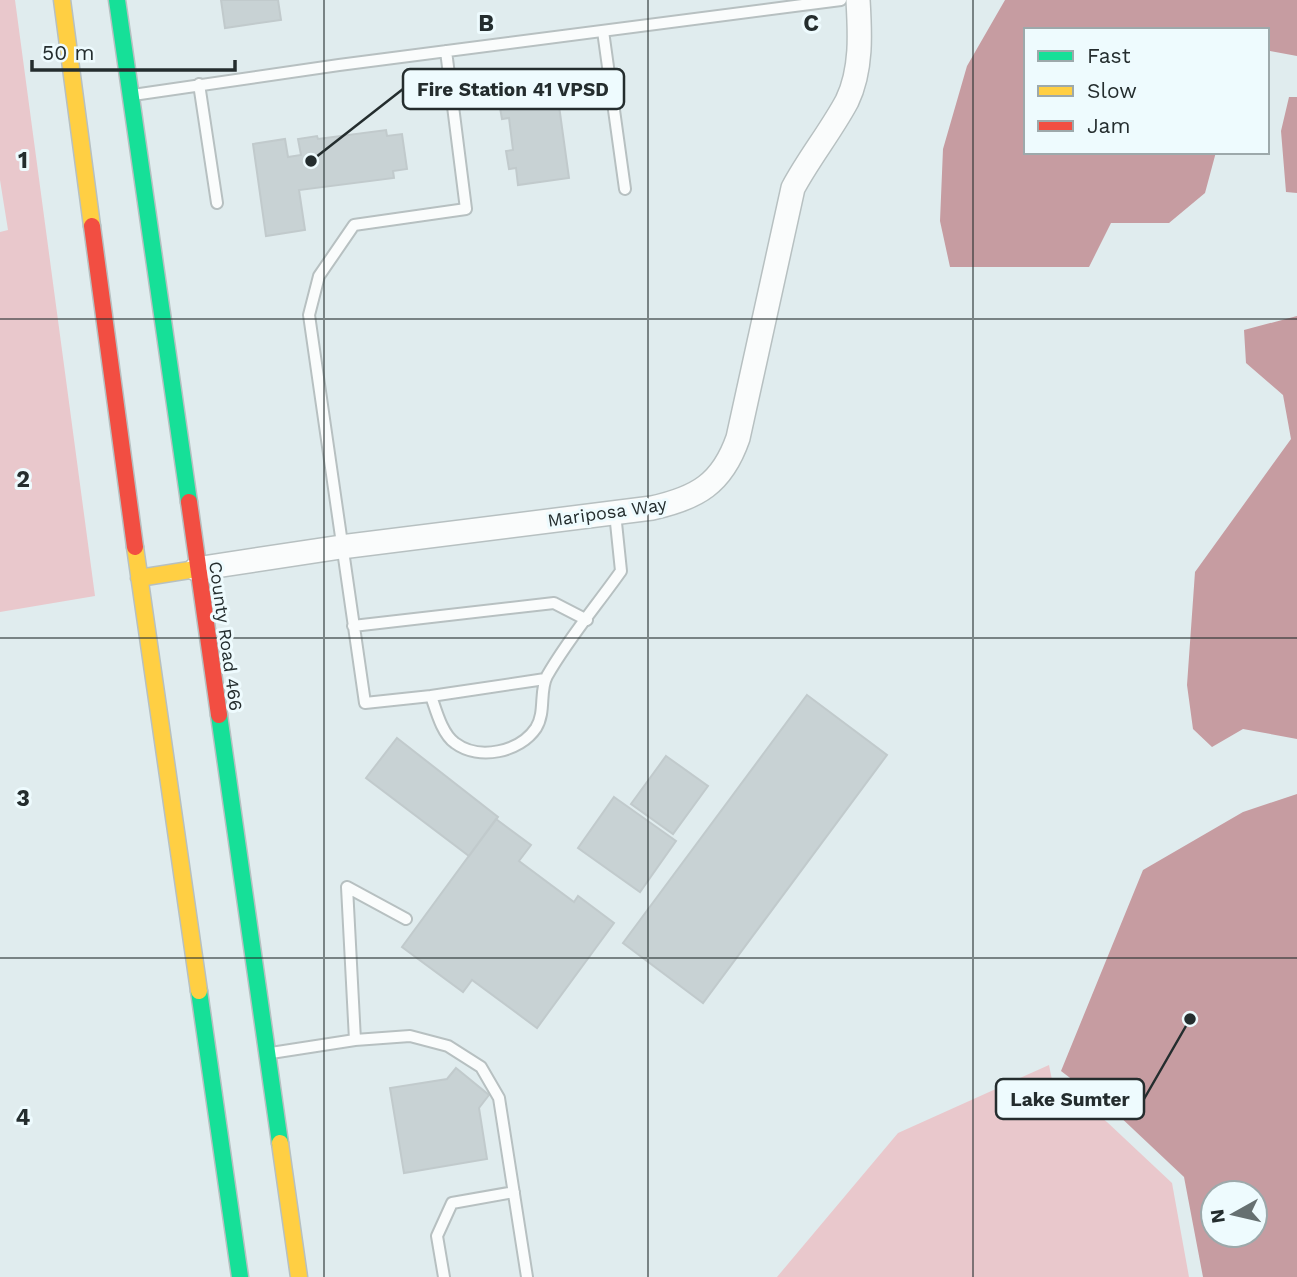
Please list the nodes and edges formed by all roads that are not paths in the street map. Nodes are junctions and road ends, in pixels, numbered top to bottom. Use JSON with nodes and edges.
{"nodes":[{"id":1,"x":62,"y":0,"type":"edge"},
{"id":2,"x":117,"y":0,"type":"edge"},
{"id":3,"x":841,"y":0,"type":"edge"},
{"id":4,"x":858,"y":0,"type":"edge"},
{"id":5,"x":603,"y":31,"type":"junction"},
{"id":6,"x":446,"y":51,"type":"junction"},
{"id":7,"x":199,"y":84,"type":"junction"},
{"id":8,"x":130,"y":95,"type":"junction"},
{"id":9,"x":625,"y":189,"type":"dead end"},
{"id":10,"x":217,"y":203,"type":"dead end"},
{"id":11,"x":615,"y":513,"type":"junction"},
{"id":12,"x":341,"y":547,"type":"junction"},
{"id":13,"x":196,"y":569,"type":"junction"},
{"id":14,"x":139,"y":578,"type":"junction"},
{"id":15,"x":587,"y":620,"type":"junction"},
{"id":16,"x":353,"y":625,"type":"junction"},
{"id":17,"x":545,"y":679,"type":"junction"},
{"id":18,"x":431,"y":696,"type":"junction"},
{"id":19,"x":406,"y":919,"type":"dead end"},
{"id":20,"x":355,"y":1040,"type":"junction"},
{"id":21,"x":267,"y":1053,"type":"junction"},
{"id":22,"x":514,"y":1192,"type":"junction"},
{"id":23,"x":240,"y":1277,"type":"edge"},
{"id":24,"x":299,"y":1277,"type":"edge"},
{"id":25,"x":444,"y":1277,"type":"edge"},
{"id":26,"x":527,"y":1277,"type":"edge"}],
"edges":[{"from":1,"to":14,"type":"main road"},
{"from":2,"to":8,"type":"main road","name":"County Road 466"},
{"from":3,"to":5,"type":"lane"},
{"from":4,"to":11,"type":"street","name":"Mariposa Way"},
{"from":5,"to":6,"type":"lane"},
{"from":5,"to":9,"type":"lane"},
{"from":6,"to":7,"type":"lane"},
{"from":6,"to":12,"type":"lane"},
{"from":7,"to":8,"type":"lane"},
{"from":7,"to":10,"type":"lane"},
{"from":8,"to":13,"type":"main road","name":"County Road 466"},
{"from":11,"to":12,"type":"street","name":"Mariposa Way"},
{"from":11,"to":15,"type":"lane"},
{"from":12,"to":13,"type":"street","name":"Mariposa Way"},
{"from":12,"to":16,"type":"lane"},
{"from":13,"to":14,"type":"main road"},
{"from":13,"to":21,"type":"main road","name":"County Road 466"},
{"from":14,"to":23,"type":"main road"},
{"from":15,"to":16,"type":"lane"},
{"from":15,"to":17,"type":"lane"},
{"from":16,"to":18,"type":"lane"},
{"from":17,"to":18,"type":"lane"},
{"from":17,"to":18,"type":"lane"},
{"from":19,"to":20,"type":"lane"},
{"from":20,"to":21,"type":"lane"},
{"from":20,"to":22,"type":"lane"},
{"from":21,"to":24,"type":"main road","name":"County Road 466"},
{"from":22,"to":25,"type":"lane"},
{"from":22,"to":26,"type":"lane"}]}
